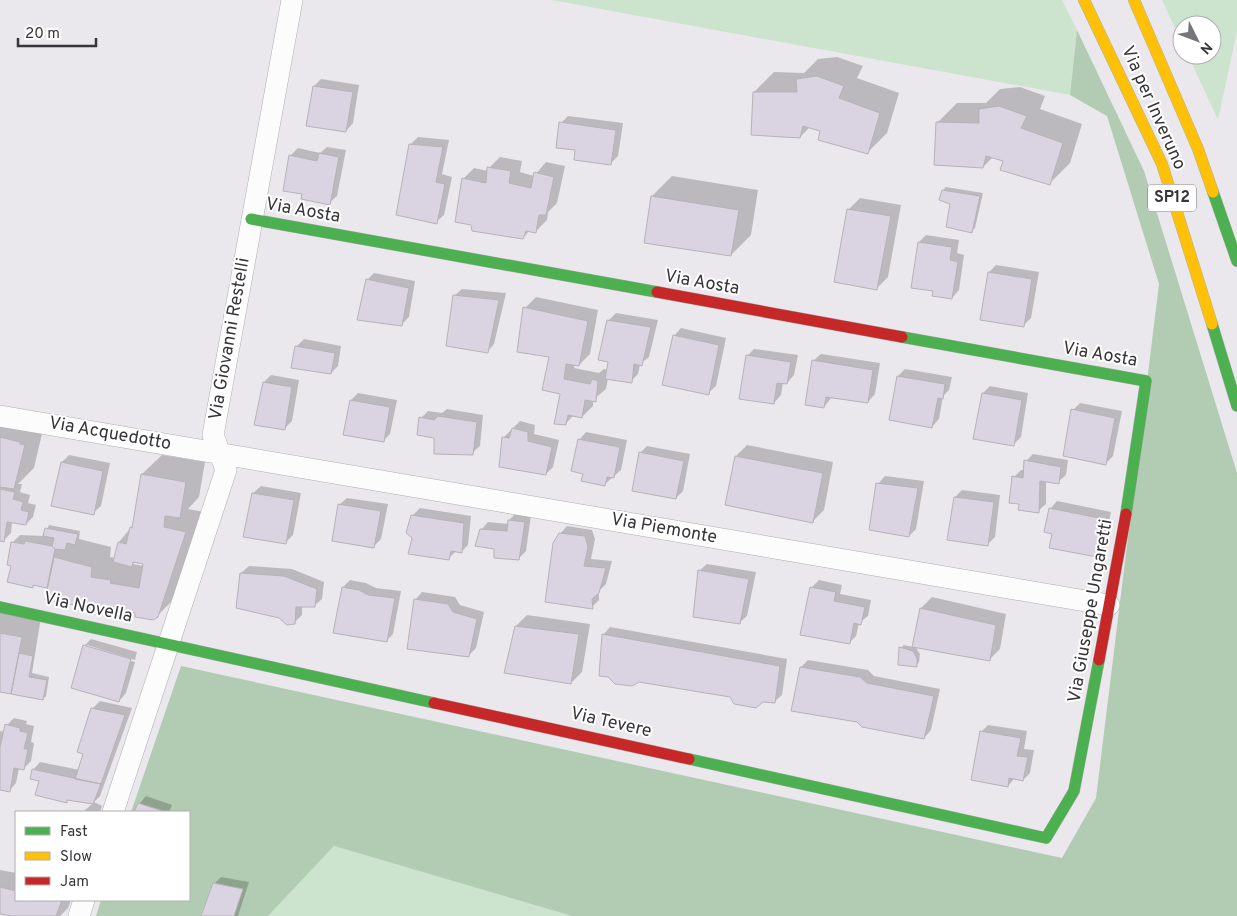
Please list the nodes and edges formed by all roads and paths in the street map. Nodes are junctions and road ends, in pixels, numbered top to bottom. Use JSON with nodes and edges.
{"nodes":[{"id":1,"x":292,"y":0,"type":"edge"},
{"id":2,"x":1084,"y":0,"type":"edge"},
{"id":3,"x":1134,"y":0,"type":"edge"},
{"id":4,"x":251,"y":219,"type":"junction"},
{"id":5,"x":1237,"y":261,"type":"edge"},
{"id":6,"x":1146,"y":381,"type":"joint"},
{"id":7,"x":1237,"y":406,"type":"edge"},
{"id":8,"x":0,"y":416,"type":"edge"},
{"id":9,"x":219,"y":453,"type":"junction"},
{"id":10,"x":1109,"y":605,"type":"junction"},
{"id":11,"x":0,"y":607,"type":"edge"},
{"id":12,"x":168,"y":642,"type":"junction"},
{"id":13,"x":113,"y":811,"type":"edge"},
{"id":14,"x":1046,"y":838,"type":"joint"},
{"id":15,"x":84,"y":901,"type":"edge"},
{"id":16,"x":78,"y":916,"type":"edge"}],
"edges":[{"from":1,"to":4,"type":"street","name":"Via Giovanni Restelli"},
{"from":2,"to":7,"type":"street","name":"Via per Inveruno","number":"SP12"},
{"from":3,"to":5,"type":"street","name":"Via per Inveruno","number":"SP12"},
{"from":4,"to":6,"type":"street","name":"Via Aosta"},
{"from":4,"to":9,"type":"street","name":"Via Giovanni Restelli"},
{"from":6,"to":10,"type":"street","name":"Via Giuseppe Ungaretti"},
{"from":8,"to":9,"type":"street","name":"Via Acquedotto"},
{"from":9,"to":10,"type":"street","name":"Via Piemonte"},
{"from":9,"to":12,"type":"street","name":"Via Giovanni Restelli"},
{"from":10,"to":14,"type":"street","name":"Via Giuseppe Ungaretti"},
{"from":11,"to":12,"type":"street","name":"Via Novella"},
{"from":12,"to":13,"type":"street","name":"Via Giovanni Restelli"},
{"from":12,"to":14,"type":"street","name":"Via Tevere"},
{"from":15,"to":16,"type":"street"}]}
